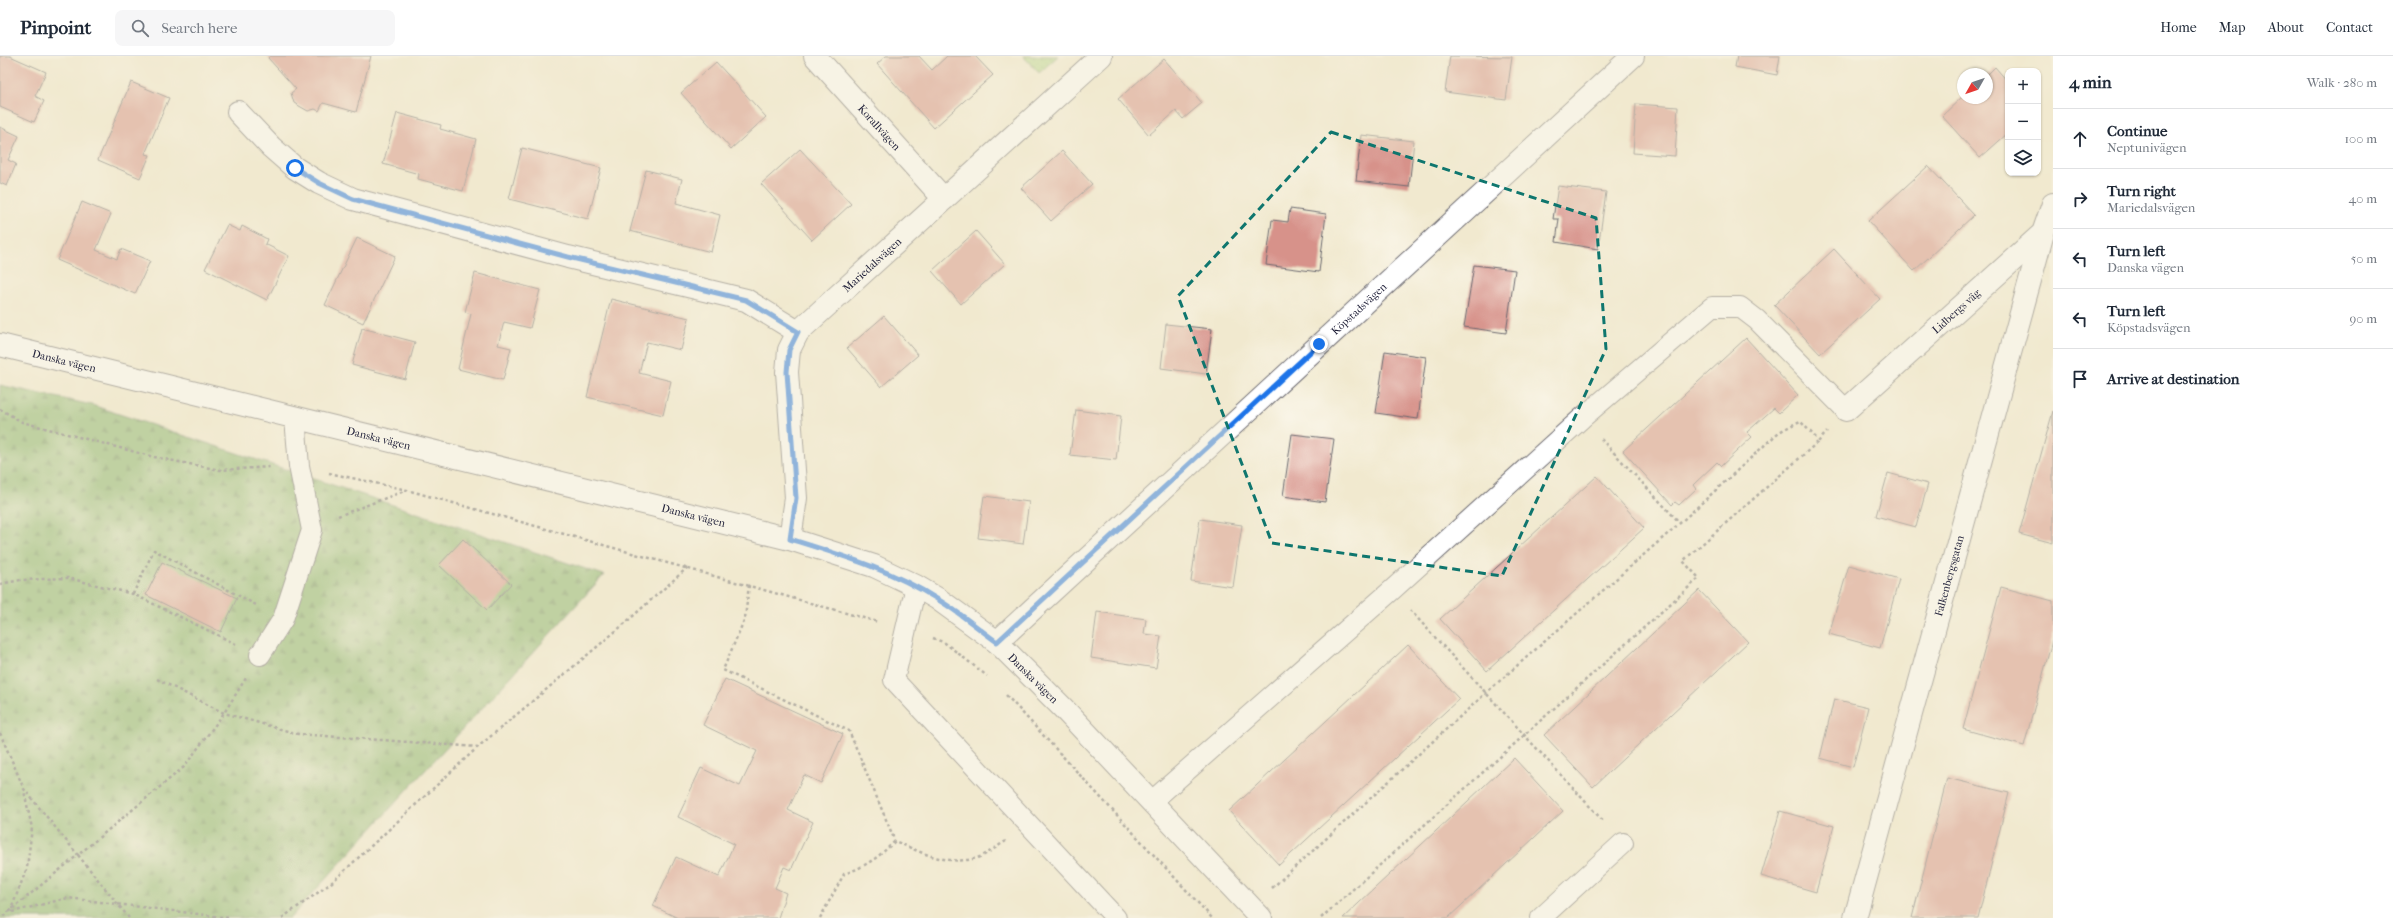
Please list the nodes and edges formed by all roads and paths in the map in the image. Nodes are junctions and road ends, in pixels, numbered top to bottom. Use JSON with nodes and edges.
{"nodes":[{"id":1,"x":815,"y":56,"type":"edge"},
{"id":2,"x":1101,"y":56,"type":"edge"},
{"id":3,"x":1633,"y":56,"type":"edge"},
{"id":4,"x":238,"y":112,"type":"dead end"},
{"id":5,"x":944,"y":199,"type":"junction"},
{"id":6,"x":2053,"y":204,"type":"edge"},
{"id":7,"x":2043,"y":233,"type":"junction"},
{"id":8,"x":798,"y":332,"type":"junction"},
{"id":9,"x":0,"y":345,"type":"edge"},
{"id":10,"x":0,"y":409,"type":"edge"},
{"id":11,"x":1846,"y":410,"type":"junction"},
{"id":12,"x":295,"y":418,"type":"junction"},
{"id":13,"x":1582,"y":418,"type":"junction"},
{"id":14,"x":1818,"y":442,"type":"junction"},
{"id":15,"x":299,"y":466,"type":"junction"},
{"id":16,"x":407,"y":490,"type":"junction"},
{"id":17,"x":1680,"y":523,"type":"junction"},
{"id":18,"x":312,"y":530,"type":"junction"},
{"id":19,"x":790,"y":539,"type":"junction"},
{"id":20,"x":687,"y":568,"type":"junction"},
{"id":21,"x":0,"y":584,"type":"edge"},
{"id":22,"x":749,"y":585,"type":"junction"},
{"id":23,"x":916,"y":586,"type":"junction"},
{"id":24,"x":1392,"y":590,"type":"junction"},
{"id":25,"x":133,"y":594,"type":"junction"},
{"id":26,"x":283,"y":619,"type":"junction"},
{"id":27,"x":905,"y":629,"type":"junction"},
{"id":28,"x":997,"y":642,"type":"junction"},
{"id":29,"x":260,"y":655,"type":"junction"},
{"id":30,"x":157,"y":679,"type":"dead end"},
{"id":31,"x":992,"y":680,"type":"dead end"},
{"id":32,"x":1002,"y":691,"type":"dead end"},
{"id":33,"x":1486,"y":692,"type":"junction"},
{"id":34,"x":224,"y":713,"type":"junction"},
{"id":35,"x":0,"y":733,"type":"edge"},
{"id":36,"x":1524,"y":734,"type":"junction"},
{"id":37,"x":0,"y":744,"type":"edge"},
{"id":38,"x":4,"y":746,"type":"junction"},
{"id":39,"x":478,"y":748,"type":"junction"},
{"id":40,"x":24,"y":789,"type":"junction"},
{"id":41,"x":1151,"y":802,"type":"junction"},
{"id":42,"x":1030,"y":826,"type":"junction"},
{"id":43,"x":895,"y":842,"type":"junction"},
{"id":44,"x":1623,"y":844,"type":"joint"},
{"id":45,"x":78,"y":855,"type":"junction"},
{"id":46,"x":119,"y":905,"type":"junction"},
{"id":47,"x":10,"y":912,"type":"junction"},
{"id":48,"x":1256,"y":913,"type":"edge"},
{"id":49,"x":1,"y":918,"type":"edge"},
{"id":50,"x":129,"y":918,"type":"edge"},
{"id":51,"x":230,"y":918,"type":"edge"},
{"id":52,"x":282,"y":918,"type":"edge"},
{"id":53,"x":820,"y":918,"type":"edge"},
{"id":54,"x":1116,"y":918,"type":"edge"},
{"id":55,"x":1212,"y":918,"type":"edge"},
{"id":56,"x":1321,"y":918,"type":"edge"},
{"id":57,"x":1541,"y":918,"type":"edge"},
{"id":58,"x":1855,"y":918,"type":"edge"}],
"edges":[{"from":1,"to":5,"type":"street","name":"Korallvägen"},
{"from":2,"to":5,"type":"street","name":"Mariedalsvägen"},
{"from":3,"to":28,"type":"street","name":"Köpstadsvägen"},
{"from":4,"to":8,"type":"street"},
{"from":5,"to":8,"type":"street","name":"Mariedalsvägen"},
{"from":6,"to":7,"type":"street","name":"Lidbergs väg"},
{"from":7,"to":11,"type":"street","name":"Lidbergs väg"},
{"from":7,"to":58,"type":"street","name":"Falkenbergsgatan"},
{"from":8,"to":19,"type":"street","name":"Mariedalsvägen"},
{"from":9,"to":12,"type":"street","name":"Danska vägen"},
{"from":10,"to":15,"type":"path"},
{"from":11,"to":13,"type":"lane"},
{"from":11,"to":14,"type":"path"},
{"from":12,"to":15,"type":"lane"},
{"from":12,"to":19,"type":"street","name":"Danska vägen"},
{"from":13,"to":17,"type":"path"},
{"from":13,"to":24,"type":"lane"},
{"from":14,"to":17,"type":"path"},
{"from":14,"to":36,"type":"path"},
{"from":15,"to":16,"type":"path"},
{"from":15,"to":18,"type":"lane"},
{"from":16,"to":18,"type":"path"},
{"from":16,"to":20,"type":"path"},
{"from":17,"to":33,"type":"path"},
{"from":18,"to":26,"type":"lane"},
{"from":19,"to":23,"type":"street","name":"Danska vägen"},
{"from":20,"to":22,"type":"path"},
{"from":20,"to":39,"type":"path"},
{"from":21,"to":25,"type":"path"},
{"from":22,"to":27,"type":"path"},
{"from":22,"to":43,"type":"path"},
{"from":23,"to":27,"type":"lane"},
{"from":23,"to":28,"type":"street","name":"Danska vägen"},
{"from":24,"to":33,"type":"path"},
{"from":24,"to":41,"type":"lane"},
{"from":25,"to":26,"type":"path"},
{"from":25,"to":29,"type":"path"},
{"from":26,"to":29,"type":"lane"},
{"from":27,"to":31,"type":"path"},
{"from":27,"to":42,"type":"lane"},
{"from":28,"to":41,"type":"street","name":"Danska vägen"},
{"from":29,"to":34,"type":"path"},
{"from":30,"to":34,"type":"path"},
{"from":32,"to":55,"type":"path"},
{"from":33,"to":36,"type":"path"},
{"from":33,"to":48,"type":"path"},
{"from":34,"to":39,"type":"path"},
{"from":34,"to":45,"type":"path"},
{"from":35,"to":38,"type":"path"},
{"from":36,"to":44,"type":"path"},
{"from":36,"to":56,"type":"path"},
{"from":37,"to":38,"type":"path"},
{"from":38,"to":40,"type":"path"},
{"from":39,"to":52,"type":"path"},
{"from":40,"to":45,"type":"path"},
{"from":40,"to":47,"type":"path"},
{"from":41,"to":48,"type":"street","name":"Danska vägen"},
{"from":42,"to":43,"type":"path"},
{"from":42,"to":54,"type":"lane"},
{"from":43,"to":53,"type":"path"},
{"from":44,"to":57,"type":"lane"},
{"from":45,"to":46,"type":"path"},
{"from":45,"to":47,"type":"path"},
{"from":46,"to":47,"type":"path"},
{"from":46,"to":50,"type":"path"},
{"from":46,"to":51,"type":"path"},
{"from":47,"to":49,"type":"path"}]}
